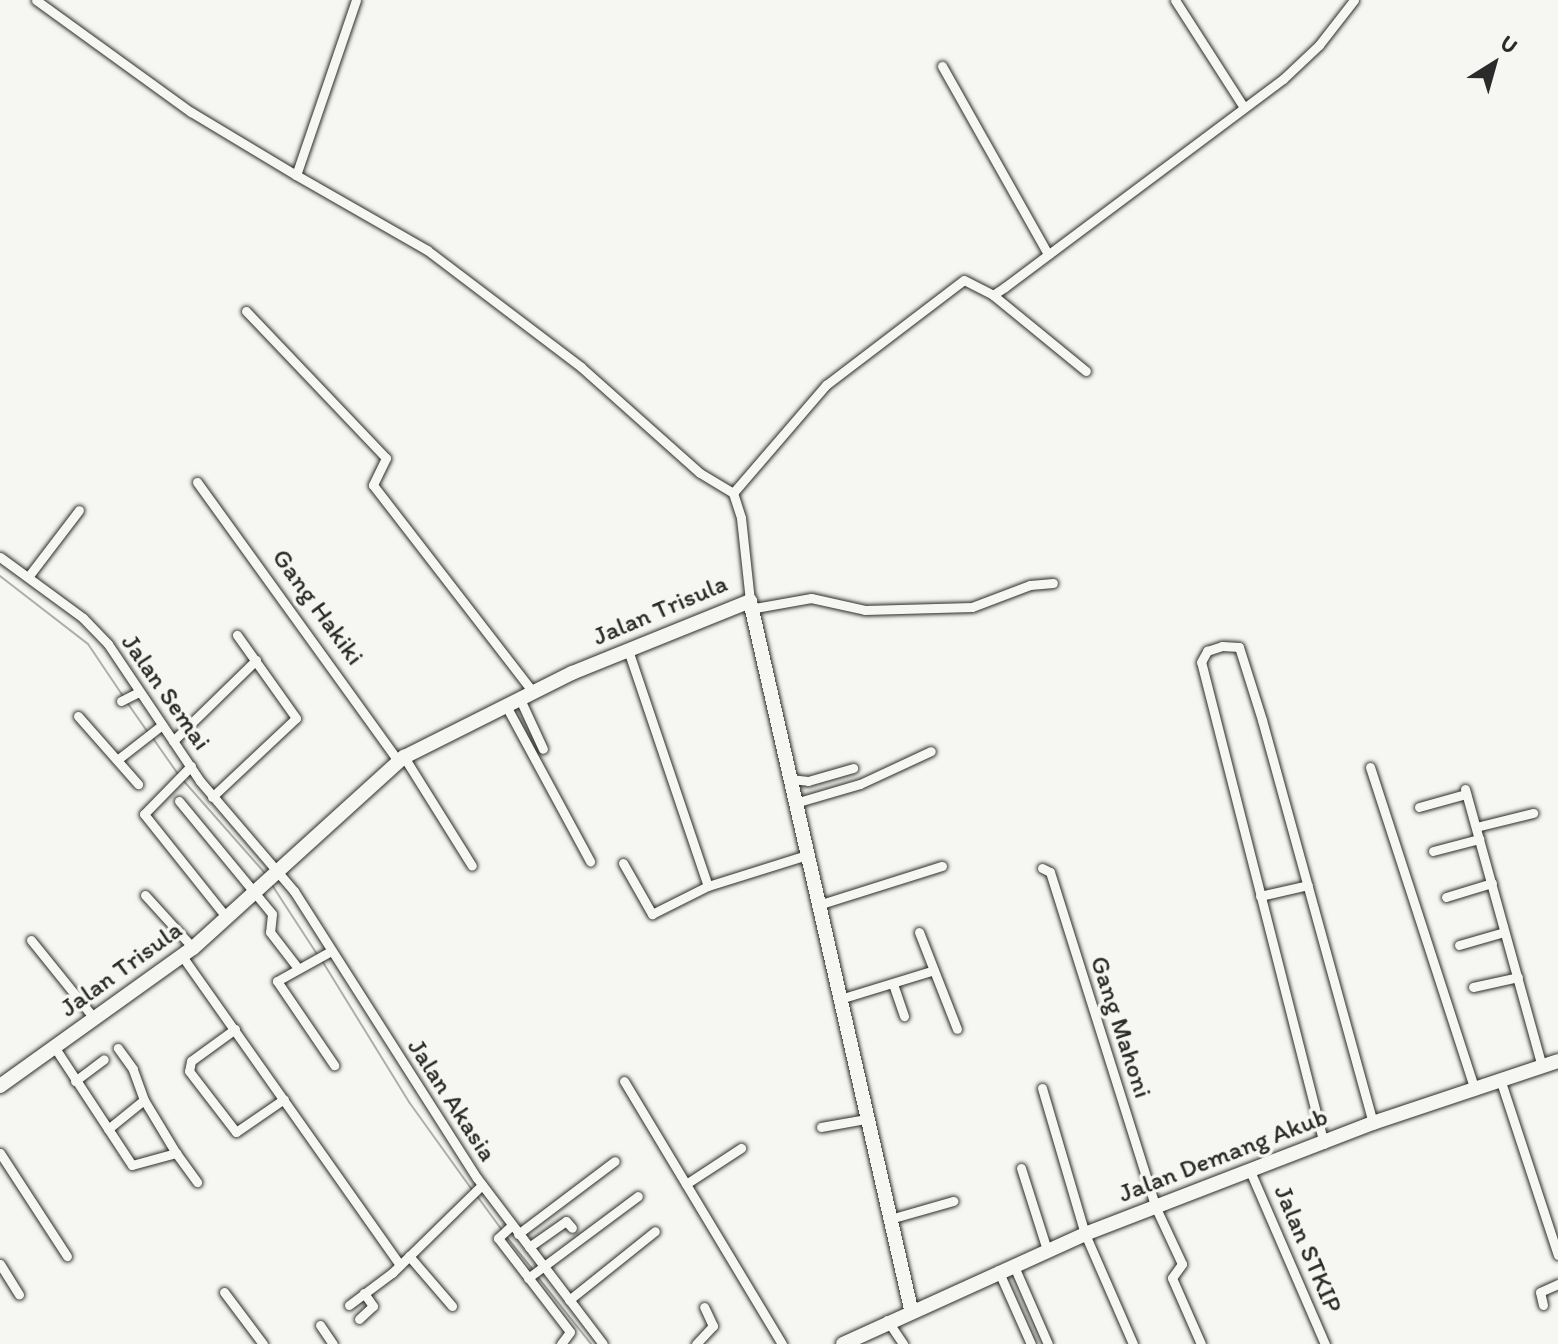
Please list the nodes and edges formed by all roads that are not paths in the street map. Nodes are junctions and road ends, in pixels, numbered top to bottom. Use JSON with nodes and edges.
{"nodes":[{"id":1,"x":36,"y":0,"type":"edge"},
{"id":2,"x":356,"y":0,"type":"edge"},
{"id":3,"x":1175,"y":0,"type":"edge"},
{"id":4,"x":1354,"y":0,"type":"edge"},
{"id":5,"x":942,"y":66,"type":"dead end"},
{"id":6,"x":1243,"y":106,"type":"junction"},
{"id":7,"x":298,"y":171,"type":"junction"},
{"id":8,"x":1048,"y":254,"type":"junction"},
{"id":9,"x":998,"y":291,"type":"junction"},
{"id":10,"x":246,"y":311,"type":"dead end"},
{"id":11,"x":1086,"y":371,"type":"dead end"},
{"id":12,"x":197,"y":482,"type":"dead end"},
{"id":13,"x":733,"y":493,"type":"junction"},
{"id":14,"x":79,"y":510,"type":"dead end"},
{"id":15,"x":0,"y":557,"type":"edge"},
{"id":16,"x":28,"y":577,"type":"junction"},
{"id":17,"x":1053,"y":583,"type":"dead end"},
{"id":18,"x":752,"y":604,"type":"junction"},
{"id":19,"x":237,"y":635,"type":"dead end"},
{"id":20,"x":628,"y":650,"type":"junction"},
{"id":21,"x":256,"y":660,"type":"junction"},
{"id":22,"x":518,"y":697,"type":"junction"},
{"id":23,"x":78,"y":716,"type":"dead end"},
{"id":24,"x":158,"y":728,"type":"junction"},
{"id":25,"x":173,"y":741,"type":"junction"},
{"id":26,"x":543,"y":749,"type":"dead end"},
{"id":27,"x":931,"y":751,"type":"dead end"},
{"id":28,"x":401,"y":759,"type":"junction"},
{"id":29,"x":117,"y":760,"type":"junction"},
{"id":30,"x":1370,"y":767,"type":"dead end"},
{"id":31,"x":853,"y":768,"type":"dead end"},
{"id":32,"x":188,"y":769,"type":"junction"},
{"id":33,"x":790,"y":779,"type":"junction"},
{"id":34,"x":138,"y":784,"type":"dead end"},
{"id":35,"x":212,"y":797,"type":"junction"},
{"id":36,"x":179,"y":801,"type":"dead end"},
{"id":37,"x":795,"y":803,"type":"junction"},
{"id":38,"x":1419,"y":807,"type":"dead end"},
{"id":39,"x":1533,"y":813,"type":"dead end"},
{"id":40,"x":1476,"y":827,"type":"junction"},
{"id":41,"x":1479,"y":839,"type":"junction"},
{"id":42,"x":1433,"y":851,"type":"dead end"},
{"id":43,"x":807,"y":855,"type":"junction"},
{"id":44,"x":590,"y":861,"type":"dead end"},
{"id":45,"x":623,"y":863,"type":"dead end"},
{"id":46,"x":472,"y":866,"type":"dead end"},
{"id":47,"x":942,"y":866,"type":"dead end"},
{"id":48,"x":1042,"y":868,"type":"dead end"},
{"id":49,"x":273,"y":874,"type":"junction"},
{"id":50,"x":1492,"y":883,"type":"junction"},
{"id":51,"x":1308,"y":885,"type":"junction"},
{"id":52,"x":708,"y":886,"type":"junction"},
{"id":53,"x":254,"y":892,"type":"junction"},
{"id":54,"x":145,"y":895,"type":"dead end"},
{"id":55,"x":1260,"y":896,"type":"junction"},
{"id":56,"x":1446,"y":897,"type":"dead end"},
{"id":57,"x":818,"y":905,"type":"junction"},
{"id":58,"x":227,"y":918,"type":"junction"},
{"id":59,"x":919,"y":932,"type":"dead end"},
{"id":60,"x":1504,"y":932,"type":"junction"},
{"id":61,"x":31,"y":940,"type":"dead end"},
{"id":62,"x":1459,"y":945,"type":"dead end"},
{"id":63,"x":330,"y":951,"type":"junction"},
{"id":64,"x":188,"y":952,"type":"junction"},
{"id":65,"x":297,"y":967,"type":"junction"},
{"id":66,"x":934,"y":970,"type":"junction"},
{"id":67,"x":1518,"y":977,"type":"junction"},
{"id":68,"x":893,"y":984,"type":"junction"},
{"id":69,"x":1473,"y":987,"type":"dead end"},
{"id":70,"x":840,"y":999,"type":"junction"},
{"id":71,"x":904,"y":1016,"type":"dead end"},
{"id":72,"x":94,"y":1018,"type":"junction"},
{"id":73,"x":235,"y":1029,"type":"junction"},
{"id":74,"x":957,"y":1029,"type":"dead end"},
{"id":75,"x":55,"y":1048,"type":"junction"},
{"id":76,"x":118,"y":1048,"type":"dead end"},
{"id":77,"x":104,"y":1059,"type":"dead end"},
{"id":78,"x":1558,"y":1061,"type":"edge"},
{"id":79,"x":334,"y":1065,"type":"dead end"},
{"id":80,"x":1542,"y":1066,"type":"junction"},
{"id":81,"x":75,"y":1081,"type":"junction"},
{"id":82,"x":624,"y":1081,"type":"dead end"},
{"id":83,"x":1501,"y":1082,"type":"junction"},
{"id":84,"x":0,"y":1086,"type":"edge"},
{"id":85,"x":1042,"y":1088,"type":"dead end"},
{"id":86,"x":1475,"y":1090,"type":"junction"},
{"id":87,"x":284,"y":1099,"type":"junction"},
{"id":88,"x":144,"y":1100,"type":"junction"},
{"id":89,"x":866,"y":1119,"type":"junction"},
{"id":90,"x":1373,"y":1123,"type":"junction"},
{"id":91,"x":821,"y":1127,"type":"dead end"},
{"id":92,"x":108,"y":1129,"type":"junction"},
{"id":93,"x":1324,"y":1144,"type":"junction"},
{"id":94,"x":741,"y":1148,"type":"dead end"},
{"id":95,"x":0,"y":1153,"type":"edge"},
{"id":96,"x":176,"y":1153,"type":"junction"},
{"id":97,"x":615,"y":1161,"type":"dead end"},
{"id":98,"x":1021,"y":1168,"type":"dead end"},
{"id":99,"x":1258,"y":1168,"type":"junction"},
{"id":100,"x":197,"y":1182,"type":"dead end"},
{"id":101,"x":686,"y":1184,"type":"junction"},
{"id":102,"x":478,"y":1188,"type":"junction"},
{"id":103,"x":638,"y":1196,"type":"dead end"},
{"id":104,"x":953,"y":1201,"type":"dead end"},
{"id":105,"x":1155,"y":1206,"type":"junction"},
{"id":106,"x":890,"y":1219,"type":"junction"},
{"id":107,"x":572,"y":1228,"type":"dead end"},
{"id":108,"x":512,"y":1230,"type":"junction"},
{"id":109,"x":655,"y":1231,"type":"dead end"},
{"id":110,"x":1085,"y":1234,"type":"junction"},
{"id":111,"x":529,"y":1247,"type":"junction"},
{"id":112,"x":1047,"y":1250,"type":"junction"},
{"id":113,"x":1558,"y":1255,"type":"edge"},
{"id":114,"x":67,"y":1256,"type":"dead end"},
{"id":115,"x":409,"y":1256,"type":"junction"},
{"id":116,"x":0,"y":1264,"type":"edge"},
{"id":117,"x":1013,"y":1264,"type":"junction"},
{"id":118,"x":400,"y":1265,"type":"junction"},
{"id":119,"x":542,"y":1267,"type":"junction"},
{"id":120,"x":998,"y":1270,"type":"junction"},
{"id":121,"x":528,"y":1278,"type":"junction"},
{"id":122,"x":1558,"y":1284,"type":"edge"},
{"id":123,"x":224,"y":1292,"type":"dead end"},
{"id":124,"x":364,"y":1293,"type":"junction"},
{"id":125,"x":19,"y":1295,"type":"dead end"},
{"id":126,"x":569,"y":1300,"type":"junction"},
{"id":127,"x":349,"y":1305,"type":"dead end"},
{"id":128,"x":1543,"y":1305,"type":"dead end"},
{"id":129,"x":452,"y":1306,"type":"dead end"},
{"id":130,"x":704,"y":1307,"type":"dead end"},
{"id":131,"x":911,"y":1309,"type":"junction"},
{"id":132,"x":359,"y":1319,"type":"dead end"},
{"id":133,"x":887,"y":1320,"type":"junction"},
{"id":134,"x":320,"y":1325,"type":"dead end"},
{"id":135,"x":263,"y":1344,"type":"edge"},
{"id":136,"x":333,"y":1344,"type":"edge"},
{"id":137,"x":561,"y":1344,"type":"edge"},
{"id":138,"x":603,"y":1344,"type":"edge"},
{"id":139,"x":696,"y":1344,"type":"edge"},
{"id":140,"x":782,"y":1344,"type":"edge"},
{"id":141,"x":843,"y":1344,"type":"edge"},
{"id":142,"x":903,"y":1344,"type":"edge"},
{"id":143,"x":1031,"y":1344,"type":"edge"},
{"id":144,"x":1048,"y":1344,"type":"edge"},
{"id":145,"x":1133,"y":1344,"type":"edge"},
{"id":146,"x":1201,"y":1344,"type":"edge"},
{"id":147,"x":1325,"y":1344,"type":"edge"}],
"edges":[{"from":1,"to":7,"type":"street"},
{"from":2,"to":7,"type":"street"},
{"from":3,"to":6,"type":"street"},
{"from":4,"to":6,"type":"street"},
{"from":5,"to":8,"type":"street"},
{"from":6,"to":8,"type":"street"},
{"from":7,"to":13,"type":"street"},
{"from":8,"to":9,"type":"street"},
{"from":9,"to":11,"type":"street"},
{"from":9,"to":13,"type":"street"},
{"from":10,"to":22,"type":"street"},
{"from":12,"to":28,"type":"street","name":"Gang Hakiki"},
{"from":13,"to":18,"type":"street"},
{"from":14,"to":16,"type":"street"},
{"from":15,"to":16,"type":"street","name":"Jalan Semai"},
{"from":16,"to":24,"type":"street","name":"Jalan Semai"},
{"from":17,"to":18,"type":"street"},
{"from":18,"to":20,"type":"street","name":"Jalan Trisula"},
{"from":18,"to":33,"type":"street","name":"Jalan Trisula"},
{"from":19,"to":21,"type":"street"},
{"from":20,"to":22,"type":"street","name":"Jalan Trisula"},
{"from":20,"to":52,"type":"street"},
{"from":21,"to":25,"type":"street"},
{"from":21,"to":35,"type":"street"},
{"from":22,"to":26,"type":"street"},
{"from":22,"to":28,"type":"street","name":"Jalan Trisula"},
{"from":22,"to":44,"type":"street"},
{"from":23,"to":29,"type":"street"},
{"from":24,"to":25,"type":"street","name":"Jalan Semai"},
{"from":24,"to":29,"type":"street"},
{"from":25,"to":32,"type":"street","name":"Jalan Semai"},
{"from":27,"to":37,"type":"street"},
{"from":28,"to":46,"type":"street","name":"Gang Hakiki"},
{"from":28,"to":49,"type":"street","name":"Jalan Trisula"},
{"from":29,"to":34,"type":"street"},
{"from":30,"to":86,"type":"street"},
{"from":31,"to":33,"type":"street"},
{"from":32,"to":35,"type":"street","name":"Jalan Semai"},
{"from":32,"to":58,"type":"street"},
{"from":33,"to":37,"type":"street","name":"Jalan Trisula"},
{"from":35,"to":49,"type":"street","name":"Jalan Semai"},
{"from":36,"to":53,"type":"street"},
{"from":37,"to":43,"type":"street","name":"Jalan Trisula"},
{"from":38,"to":40,"type":"street"},
{"from":39,"to":40,"type":"street"},
{"from":40,"to":41,"type":"street"},
{"from":41,"to":42,"type":"street"},
{"from":41,"to":50,"type":"street"},
{"from":43,"to":52,"type":"street"},
{"from":43,"to":57,"type":"street","name":"Jalan Trisula"},
{"from":45,"to":52,"type":"street"},
{"from":47,"to":57,"type":"street"},
{"from":48,"to":105,"type":"street","name":"Gang Mahoni"},
{"from":49,"to":53,"type":"street","name":"Jalan Trisula"},
{"from":49,"to":63,"type":"street","name":"Jalan Akasia"},
{"from":50,"to":56,"type":"street"},
{"from":50,"to":60,"type":"street"},
{"from":51,"to":55,"type":"street"},
{"from":51,"to":55,"type":"street"},
{"from":51,"to":90,"type":"street"},
{"from":53,"to":58,"type":"street","name":"Jalan Trisula"},
{"from":53,"to":65,"type":"street"},
{"from":54,"to":64,"type":"street"},
{"from":55,"to":93,"type":"street"},
{"from":57,"to":70,"type":"street","name":"Jalan Trisula"},
{"from":58,"to":64,"type":"street","name":"Jalan Trisula"},
{"from":59,"to":66,"type":"street"},
{"from":60,"to":62,"type":"street"},
{"from":60,"to":67,"type":"street"},
{"from":61,"to":72,"type":"street"},
{"from":63,"to":65,"type":"street"},
{"from":63,"to":102,"type":"street","name":"Jalan Akasia"},
{"from":64,"to":72,"type":"street","name":"Jalan Trisula"},
{"from":64,"to":73,"type":"street"},
{"from":65,"to":79,"type":"street"},
{"from":66,"to":68,"type":"street"},
{"from":66,"to":74,"type":"street"},
{"from":67,"to":69,"type":"street"},
{"from":67,"to":80,"type":"street"},
{"from":68,"to":70,"type":"street"},
{"from":68,"to":71,"type":"street"},
{"from":70,"to":89,"type":"street","name":"Jalan Trisula"},
{"from":72,"to":75,"type":"street","name":"Jalan Trisula"},
{"from":73,"to":87,"type":"street"},
{"from":73,"to":87,"type":"street"},
{"from":75,"to":81,"type":"street"},
{"from":75,"to":84,"type":"street","name":"Jalan Trisula"},
{"from":76,"to":88,"type":"street"},
{"from":77,"to":81,"type":"street"},
{"from":78,"to":80,"type":"street","name":"Jalan Demang Akub"},
{"from":80,"to":83,"type":"street","name":"Jalan Demang Akub"},
{"from":81,"to":92,"type":"street"},
{"from":82,"to":101,"type":"street"},
{"from":83,"to":86,"type":"street","name":"Jalan Demang Akub"},
{"from":83,"to":113,"type":"street"},
{"from":85,"to":110,"type":"street"},
{"from":86,"to":90,"type":"street","name":"Jalan Demang Akub"},
{"from":87,"to":118,"type":"street"},
{"from":88,"to":92,"type":"street"},
{"from":88,"to":96,"type":"street"},
{"from":89,"to":91,"type":"street"},
{"from":89,"to":106,"type":"street","name":"Jalan Trisula"},
{"from":90,"to":93,"type":"street","name":"Jalan Demang Akub"},
{"from":92,"to":96,"type":"street"},
{"from":93,"to":99,"type":"street","name":"Jalan Demang Akub"},
{"from":94,"to":101,"type":"street"},
{"from":95,"to":114,"type":"street"},
{"from":96,"to":100,"type":"street"},
{"from":97,"to":108,"type":"street"},
{"from":98,"to":112,"type":"street"},
{"from":99,"to":105,"type":"street","name":"Jalan Demang Akub"},
{"from":99,"to":147,"type":"street","name":"Jalan STKIP"},
{"from":101,"to":140,"type":"street"},
{"from":102,"to":108,"type":"street","name":"Jalan Akasia"},
{"from":102,"to":115,"type":"street"},
{"from":103,"to":119,"type":"street"},
{"from":104,"to":106,"type":"street"},
{"from":105,"to":110,"type":"street","name":"Jalan Demang Akub"},
{"from":105,"to":146,"type":"street","name":"Gang Mahoni"},
{"from":106,"to":131,"type":"street","name":"Jalan Trisula"},
{"from":107,"to":111,"type":"street"},
{"from":108,"to":111,"type":"street","name":"Jalan Akasia"},
{"from":108,"to":121,"type":"street"},
{"from":109,"to":126,"type":"street"},
{"from":110,"to":112,"type":"street","name":"Jalan Demang Akub"},
{"from":110,"to":145,"type":"street"},
{"from":111,"to":119,"type":"street","name":"Jalan Akasia"},
{"from":112,"to":117,"type":"street","name":"Jalan Demang Akub"},
{"from":115,"to":118,"type":"street"},
{"from":115,"to":129,"type":"street"},
{"from":116,"to":125,"type":"street"},
{"from":117,"to":120,"type":"street","name":"Jalan Demang Akub"},
{"from":117,"to":144,"type":"street"},
{"from":118,"to":124,"type":"street"},
{"from":119,"to":121,"type":"street"},
{"from":119,"to":126,"type":"street","name":"Jalan Akasia"},
{"from":120,"to":131,"type":"street","name":"Jalan Demang Akub"},
{"from":120,"to":143,"type":"street"},
{"from":121,"to":137,"type":"street"},
{"from":122,"to":128,"type":"street"},
{"from":123,"to":135,"type":"street"},
{"from":124,"to":127,"type":"street"},
{"from":124,"to":132,"type":"street"},
{"from":126,"to":138,"type":"street","name":"Jalan Akasia"},
{"from":130,"to":139,"type":"street"},
{"from":131,"to":133,"type":"street","name":"Jalan Demang Akub"},
{"from":133,"to":141,"type":"street","name":"Jalan Demang Akub"},
{"from":133,"to":142,"type":"street"},
{"from":134,"to":136,"type":"street"}]}
